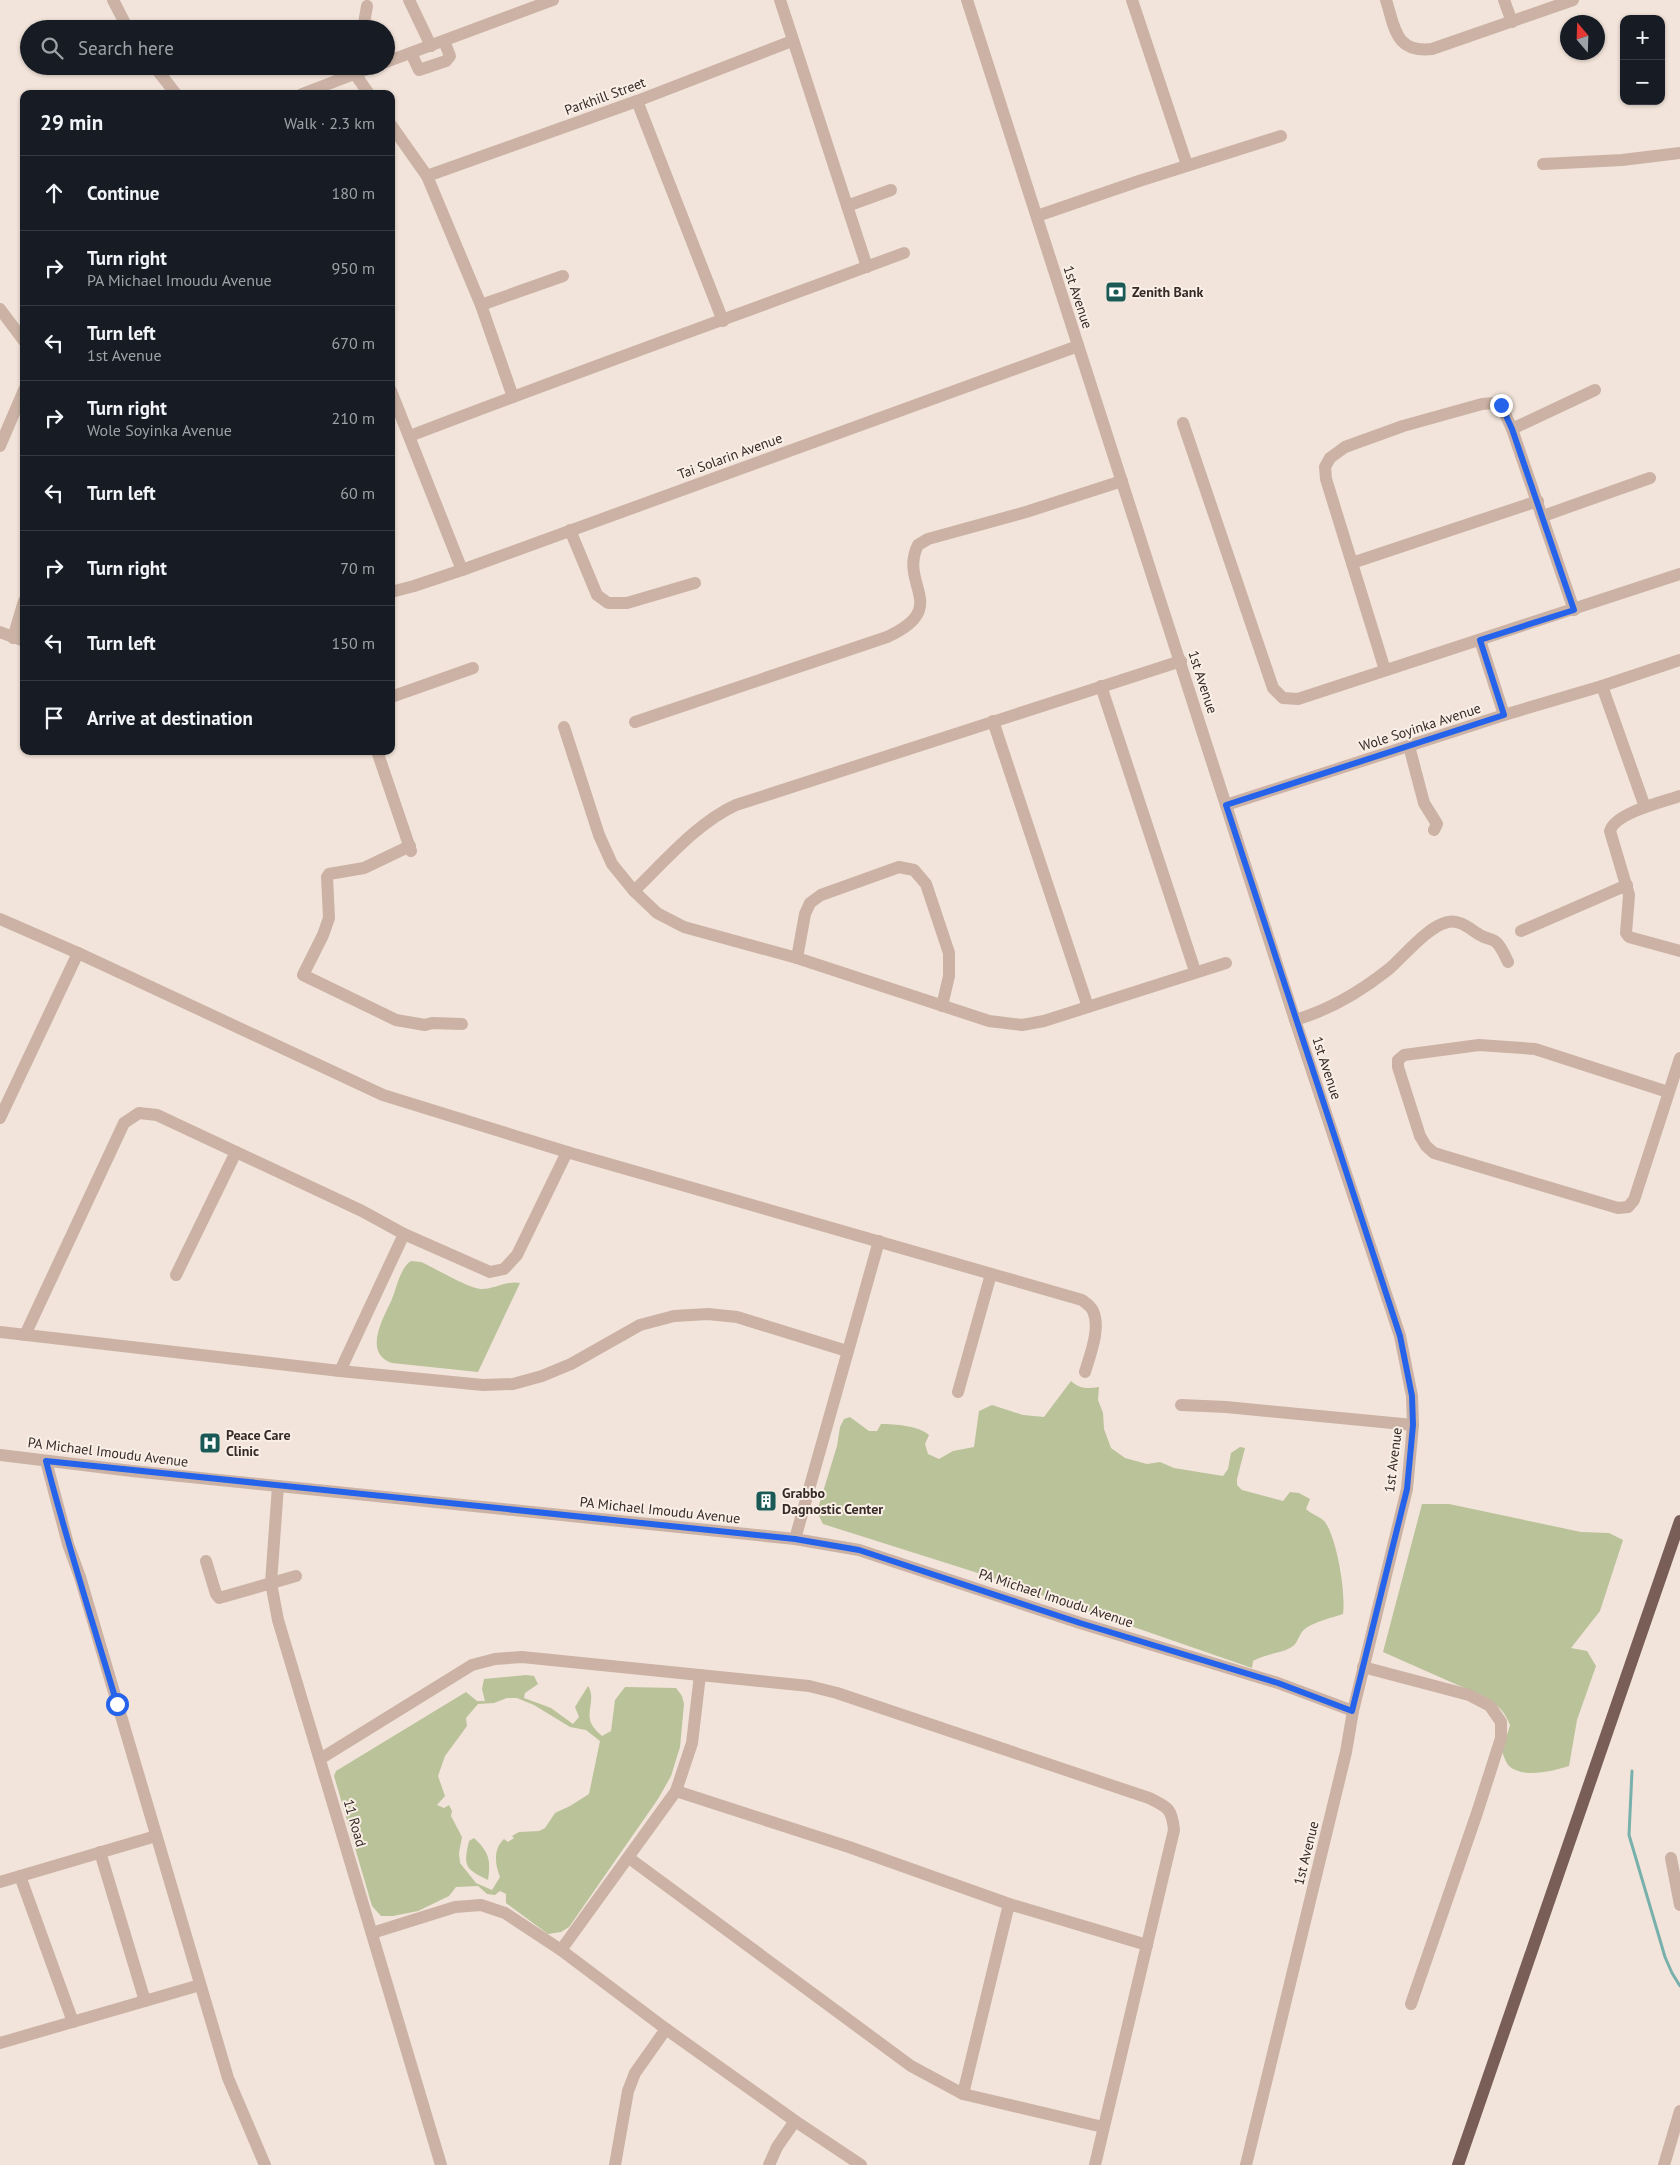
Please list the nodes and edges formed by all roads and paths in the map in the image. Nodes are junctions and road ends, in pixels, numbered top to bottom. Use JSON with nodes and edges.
{"nodes":[{"id":1,"x":113,"y":0,"type":"edge"},
{"id":2,"x":410,"y":0,"type":"edge"},
{"id":3,"x":780,"y":0,"type":"edge"},
{"id":4,"x":967,"y":0,"type":"edge"},
{"id":5,"x":1132,"y":0,"type":"edge"},
{"id":6,"x":1386,"y":0,"type":"edge"},
{"id":7,"x":1504,"y":0,"type":"edge"},
{"id":8,"x":1574,"y":0,"type":"edge"},
{"id":9,"x":545,"y":1,"type":"edge"},
{"id":10,"x":367,"y":6,"type":"dead end"},
{"id":11,"x":123,"y":20,"type":"edge"},
{"id":12,"x":365,"y":20,"type":"edge"},
{"id":13,"x":1512,"y":22,"type":"junction"},
{"id":14,"x":444,"y":41,"type":"junction"},
{"id":15,"x":792,"y":41,"type":"junction"},
{"id":16,"x":431,"y":46,"type":"junction"},
{"id":17,"x":411,"y":53,"type":"junction"},
{"id":18,"x":395,"y":59,"type":"edge"},
{"id":19,"x":161,"y":75,"type":"edge"},
{"id":20,"x":352,"y":75,"type":"edge"},
{"id":21,"x":356,"y":75,"type":"edge"},
{"id":22,"x":173,"y":90,"type":"edge"},
{"id":23,"x":313,"y":90,"type":"edge"},
{"id":24,"x":366,"y":90,"type":"edge"},
{"id":25,"x":636,"y":101,"type":"junction"},
{"id":26,"x":395,"y":131,"type":"edge"},
{"id":27,"x":1281,"y":136,"type":"dead end"},
{"id":28,"x":1680,"y":153,"type":"edge"},
{"id":29,"x":1543,"y":164,"type":"dead end"},
{"id":30,"x":1187,"y":165,"type":"junction"},
{"id":31,"x":428,"y":176,"type":"junction"},
{"id":32,"x":891,"y":190,"type":"dead end"},
{"id":33,"x":847,"y":206,"type":"junction"},
{"id":34,"x":1036,"y":216,"type":"junction"},
{"id":35,"x":904,"y":253,"type":"dead end"},
{"id":36,"x":867,"y":267,"type":"junction"},
{"id":37,"x":563,"y":276,"type":"dead end"},
{"id":38,"x":481,"y":305,"type":"junction"},
{"id":39,"x":0,"y":309,"type":"edge"},
{"id":40,"x":723,"y":321,"type":"junction"},
{"id":41,"x":20,"y":336,"type":"edge"},
{"id":42,"x":1078,"y":346,"type":"junction"},
{"id":43,"x":1595,"y":390,"type":"dead end"},
{"id":44,"x":513,"y":397,"type":"junction"},
{"id":45,"x":20,"y":399,"type":"edge"},
{"id":46,"x":395,"y":400,"type":"edge"},
{"id":47,"x":1182,"y":423,"type":"dead end"},
{"id":48,"x":1512,"y":429,"type":"junction"},
{"id":49,"x":410,"y":436,"type":"junction"},
{"id":50,"x":0,"y":446,"type":"edge"},
{"id":51,"x":1650,"y":478,"type":"dead end"},
{"id":52,"x":1122,"y":481,"type":"junction"},
{"id":53,"x":1538,"y":501,"type":"junction"},
{"id":54,"x":1543,"y":516,"type":"junction"},
{"id":55,"x":570,"y":530,"type":"junction"},
{"id":56,"x":1352,"y":563,"type":"junction"},
{"id":57,"x":462,"y":570,"type":"junction"},
{"id":58,"x":1680,"y":574,"type":"edge"},
{"id":59,"x":695,"y":583,"type":"dead end"},
{"id":60,"x":395,"y":591,"type":"edge"},
{"id":61,"x":1574,"y":610,"type":"junction"},
{"id":62,"x":20,"y":627,"type":"edge"},
{"id":63,"x":0,"y":632,"type":"edge"},
{"id":64,"x":18,"y":640,"type":"edge"},
{"id":65,"x":1480,"y":640,"type":"junction"},
{"id":66,"x":1680,"y":660,"type":"edge"},
{"id":67,"x":1181,"y":661,"type":"junction"},
{"id":68,"x":473,"y":668,"type":"dead end"},
{"id":69,"x":1385,"y":670,"type":"junction"},
{"id":70,"x":1101,"y":686,"type":"junction"},
{"id":71,"x":1602,"y":686,"type":"junction"},
{"id":72,"x":395,"y":697,"type":"edge"},
{"id":73,"x":1504,"y":715,"type":"junction"},
{"id":74,"x":993,"y":721,"type":"junction"},
{"id":75,"x":635,"y":722,"type":"dead end"},
{"id":76,"x":564,"y":727,"type":"dead end"},
{"id":77,"x":1409,"y":746,"type":"junction"},
{"id":78,"x":379,"y":755,"type":"edge"},
{"id":79,"x":1680,"y":796,"type":"edge"},
{"id":80,"x":1226,"y":805,"type":"junction"},
{"id":81,"x":1645,"y":807,"type":"junction"},
{"id":82,"x":1434,"y":830,"type":"dead end"},
{"id":83,"x":1627,"y":885,"type":"junction"},
{"id":84,"x":634,"y":891,"type":"junction"},
{"id":85,"x":0,"y":919,"type":"edge"},
{"id":86,"x":1521,"y":931,"type":"dead end"},
{"id":87,"x":1680,"y":951,"type":"edge"},
{"id":88,"x":78,"y":953,"type":"junction"},
{"id":89,"x":797,"y":958,"type":"junction"},
{"id":90,"x":1226,"y":962,"type":"dead end"},
{"id":91,"x":1508,"y":962,"type":"dead end"},
{"id":92,"x":1196,"y":971,"type":"junction"},
{"id":93,"x":942,"y":1006,"type":"junction"},
{"id":94,"x":1088,"y":1007,"type":"junction"},
{"id":95,"x":1295,"y":1020,"type":"junction"},
{"id":96,"x":462,"y":1024,"type":"dead end"},
{"id":97,"x":1680,"y":1058,"type":"edge"},
{"id":98,"x":1668,"y":1092,"type":"junction"},
{"id":99,"x":0,"y":1118,"type":"edge"},
{"id":100,"x":236,"y":1152,"type":"junction"},
{"id":101,"x":567,"y":1152,"type":"junction"},
{"id":102,"x":404,"y":1234,"type":"junction"},
{"id":103,"x":879,"y":1241,"type":"junction"},
{"id":104,"x":991,"y":1274,"type":"junction"},
{"id":105,"x":176,"y":1275,"type":"dead end"},
{"id":106,"x":0,"y":1332,"type":"edge"},
{"id":107,"x":25,"y":1335,"type":"junction"},
{"id":108,"x":848,"y":1350,"type":"junction"},
{"id":109,"x":340,"y":1371,"type":"junction"},
{"id":110,"x":1085,"y":1372,"type":"dead end"},
{"id":111,"x":958,"y":1392,"type":"dead end"},
{"id":112,"x":1181,"y":1405,"type":"dead end"},
{"id":113,"x":1413,"y":1425,"type":"junction"},
{"id":114,"x":0,"y":1455,"type":"edge"},
{"id":115,"x":46,"y":1461,"type":"junction"},
{"id":116,"x":278,"y":1486,"type":"junction"},
{"id":117,"x":1680,"y":1520,"type":"edge"},
{"id":118,"x":795,"y":1539,"type":"junction"},
{"id":119,"x":206,"y":1561,"type":"dead end"},
{"id":120,"x":296,"y":1576,"type":"dead end"},
{"id":121,"x":270,"y":1583,"type":"junction"},
{"id":122,"x":1363,"y":1667,"type":"junction"},
{"id":123,"x":700,"y":1674,"type":"junction"},
{"id":124,"x":1352,"y":1711,"type":"junction"},
{"id":125,"x":320,"y":1759,"type":"junction"},
{"id":126,"x":676,"y":1791,"type":"junction"},
{"id":127,"x":156,"y":1836,"type":"junction"},
{"id":128,"x":100,"y":1852,"type":"junction"},
{"id":129,"x":629,"y":1858,"type":"junction"},
{"id":130,"x":1671,"y":1858,"type":"dead end"},
{"id":131,"x":20,"y":1876,"type":"junction"},
{"id":132,"x":0,"y":1882,"type":"edge"},
{"id":133,"x":1009,"y":1904,"type":"junction"},
{"id":134,"x":1680,"y":1905,"type":"edge"},
{"id":135,"x":372,"y":1933,"type":"junction"},
{"id":136,"x":1147,"y":1945,"type":"junction"},
{"id":137,"x":561,"y":1950,"type":"junction"},
{"id":138,"x":200,"y":1985,"type":"junction"},
{"id":139,"x":145,"y":2001,"type":"junction"},
{"id":140,"x":1411,"y":2004,"type":"dead end"},
{"id":141,"x":73,"y":2022,"type":"junction"},
{"id":142,"x":666,"y":2029,"type":"junction"},
{"id":143,"x":0,"y":2043,"type":"edge"},
{"id":144,"x":963,"y":2094,"type":"junction"},
{"id":145,"x":1680,"y":2111,"type":"edge"},
{"id":146,"x":795,"y":2121,"type":"junction"},
{"id":147,"x":1103,"y":2126,"type":"junction"},
{"id":148,"x":265,"y":2165,"type":"edge"},
{"id":149,"x":441,"y":2165,"type":"edge"},
{"id":150,"x":615,"y":2165,"type":"edge"},
{"id":151,"x":769,"y":2165,"type":"edge"},
{"id":152,"x":861,"y":2165,"type":"edge"},
{"id":153,"x":1095,"y":2165,"type":"edge"},
{"id":154,"x":1246,"y":2165,"type":"edge"},
{"id":155,"x":1458,"y":2165,"type":"edge"},
{"id":156,"x":1664,"y":2165,"type":"edge"}],
"edges":[{"from":1,"to":11,"type":"street"},
{"from":2,"to":16,"type":"street"},
{"from":3,"to":15,"type":"street"},
{"from":4,"to":34,"type":"street","name":"1st Avenue"},
{"from":5,"to":30,"type":"street"},
{"from":6,"to":13,"type":"street"},
{"from":7,"to":13,"type":"street"},
{"from":8,"to":13,"type":"street"},
{"from":9,"to":14,"type":"street"},
{"from":10,"to":12,"type":"street"},
{"from":14,"to":16,"type":"street"},
{"from":14,"to":17,"type":"street"},
{"from":15,"to":25,"type":"street","name":"Parkhill Street"},
{"from":15,"to":33,"type":"street"},
{"from":16,"to":17,"type":"street"},
{"from":17,"to":18,"type":"street"},
{"from":19,"to":22,"type":"street"},
{"from":20,"to":23,"type":"street"},
{"from":21,"to":24,"type":"street"},
{"from":25,"to":31,"type":"street","name":"Parkhill Street"},
{"from":25,"to":40,"type":"street"},
{"from":26,"to":31,"type":"street"},
{"from":27,"to":30,"type":"street"},
{"from":28,"to":29,"type":"street"},
{"from":30,"to":34,"type":"street"},
{"from":31,"to":38,"type":"street"},
{"from":32,"to":33,"type":"street"},
{"from":33,"to":36,"type":"street"},
{"from":34,"to":42,"type":"street","name":"1st Avenue"},
{"from":35,"to":36,"type":"street"},
{"from":36,"to":40,"type":"street"},
{"from":37,"to":38,"type":"street"},
{"from":38,"to":44,"type":"street"},
{"from":39,"to":41,"type":"street"},
{"from":40,"to":44,"type":"street"},
{"from":42,"to":52,"type":"street","name":"1st Avenue"},
{"from":42,"to":55,"type":"street","name":"Tai Solarin Avenue"},
{"from":43,"to":48,"type":"street"},
{"from":44,"to":49,"type":"street"},
{"from":45,"to":50,"type":"street"},
{"from":46,"to":49,"type":"street"},
{"from":47,"to":69,"type":"street"},
{"from":48,"to":53,"type":"street"},
{"from":48,"to":56,"type":"street"},
{"from":49,"to":57,"type":"street"},
{"from":51,"to":54,"type":"street"},
{"from":52,"to":67,"type":"street","name":"1st Avenue"},
{"from":52,"to":75,"type":"street"},
{"from":53,"to":54,"type":"street"},
{"from":53,"to":56,"type":"street"},
{"from":54,"to":61,"type":"street"},
{"from":55,"to":57,"type":"street","name":"Tai Solarin Avenue"},
{"from":55,"to":59,"type":"street"},
{"from":56,"to":69,"type":"street"},
{"from":57,"to":60,"type":"street","name":"Tai Solarin Avenue"},
{"from":58,"to":61,"type":"street"},
{"from":61,"to":65,"type":"street"},
{"from":62,"to":64,"type":"street"},
{"from":63,"to":64,"type":"street"},
{"from":65,"to":69,"type":"street"},
{"from":65,"to":73,"type":"street"},
{"from":66,"to":71,"type":"street","name":"Wole Soyinka Avenue"},
{"from":67,"to":70,"type":"street"},
{"from":67,"to":80,"type":"street","name":"1st Avenue"},
{"from":68,"to":72,"type":"street"},
{"from":70,"to":74,"type":"street"},
{"from":70,"to":92,"type":"street"},
{"from":71,"to":73,"type":"street","name":"Wole Soyinka Avenue"},
{"from":71,"to":81,"type":"street"},
{"from":73,"to":77,"type":"street","name":"Wole Soyinka Avenue"},
{"from":74,"to":84,"type":"street"},
{"from":74,"to":94,"type":"street"},
{"from":76,"to":84,"type":"street"},
{"from":77,"to":80,"type":"street","name":"Wole Soyinka Avenue"},
{"from":77,"to":82,"type":"street"},
{"from":78,"to":96,"type":"street"},
{"from":79,"to":81,"type":"street"},
{"from":80,"to":95,"type":"street","name":"1st Avenue"},
{"from":81,"to":83,"type":"street"},
{"from":83,"to":86,"type":"street"},
{"from":83,"to":87,"type":"street"},
{"from":84,"to":89,"type":"street"},
{"from":85,"to":88,"type":"street"},
{"from":88,"to":99,"type":"street"},
{"from":88,"to":101,"type":"street"},
{"from":89,"to":93,"type":"street"},
{"from":89,"to":93,"type":"street"},
{"from":90,"to":92,"type":"street"},
{"from":91,"to":95,"type":"street"},
{"from":92,"to":94,"type":"street"},
{"from":93,"to":94,"type":"street"},
{"from":95,"to":113,"type":"street","name":"1st Avenue"},
{"from":97,"to":98,"type":"street"},
{"from":98,"to":98,"type":"street"},
{"from":100,"to":102,"type":"street"},
{"from":100,"to":105,"type":"street"},
{"from":100,"to":107,"type":"street"},
{"from":101,"to":102,"type":"street"},
{"from":101,"to":103,"type":"street"},
{"from":102,"to":109,"type":"street"},
{"from":103,"to":104,"type":"street"},
{"from":103,"to":108,"type":"street"},
{"from":104,"to":110,"type":"street"},
{"from":104,"to":111,"type":"street"},
{"from":106,"to":107,"type":"street"},
{"from":107,"to":109,"type":"street"},
{"from":108,"to":109,"type":"street"},
{"from":108,"to":118,"type":"street"},
{"from":112,"to":113,"type":"street"},
{"from":113,"to":122,"type":"street","name":"1st Avenue"},
{"from":114,"to":115,"type":"street","name":"PA Michael Imoudu Avenue"},
{"from":115,"to":116,"type":"street","name":"PA Michael Imoudu Avenue"},
{"from":115,"to":127,"type":"street"},
{"from":116,"to":118,"type":"street","name":"PA Michael Imoudu Avenue"},
{"from":116,"to":121,"type":"street","name":"11 Road"},
{"from":117,"to":155,"type":"main road"},
{"from":118,"to":124,"type":"street","name":"PA Michael Imoudu Avenue"},
{"from":119,"to":121,"type":"street"},
{"from":120,"to":121,"type":"street"},
{"from":121,"to":125,"type":"street","name":"11 Road"},
{"from":122,"to":124,"type":"street","name":"1st Avenue"},
{"from":122,"to":140,"type":"street"},
{"from":123,"to":125,"type":"street"},
{"from":123,"to":126,"type":"street"},
{"from":123,"to":136,"type":"street"},
{"from":124,"to":154,"type":"street","name":"1st Avenue"},
{"from":125,"to":135,"type":"street","name":"11 Road"},
{"from":126,"to":129,"type":"street"},
{"from":126,"to":133,"type":"street"},
{"from":127,"to":128,"type":"street"},
{"from":127,"to":138,"type":"street"},
{"from":128,"to":131,"type":"street"},
{"from":128,"to":139,"type":"street"},
{"from":129,"to":137,"type":"street"},
{"from":129,"to":144,"type":"street"},
{"from":130,"to":134,"type":"street"},
{"from":131,"to":132,"type":"street"},
{"from":131,"to":141,"type":"street"},
{"from":133,"to":136,"type":"street"},
{"from":133,"to":144,"type":"street"},
{"from":135,"to":137,"type":"street"},
{"from":135,"to":149,"type":"street","name":"11 Road"},
{"from":136,"to":147,"type":"street"},
{"from":137,"to":142,"type":"street"},
{"from":138,"to":139,"type":"street"},
{"from":138,"to":148,"type":"street"},
{"from":139,"to":141,"type":"street"},
{"from":141,"to":143,"type":"street"},
{"from":142,"to":146,"type":"street"},
{"from":142,"to":150,"type":"street"},
{"from":144,"to":147,"type":"street"},
{"from":145,"to":156,"type":"street"},
{"from":146,"to":151,"type":"street"},
{"from":146,"to":152,"type":"street"},
{"from":147,"to":153,"type":"street"}]}
